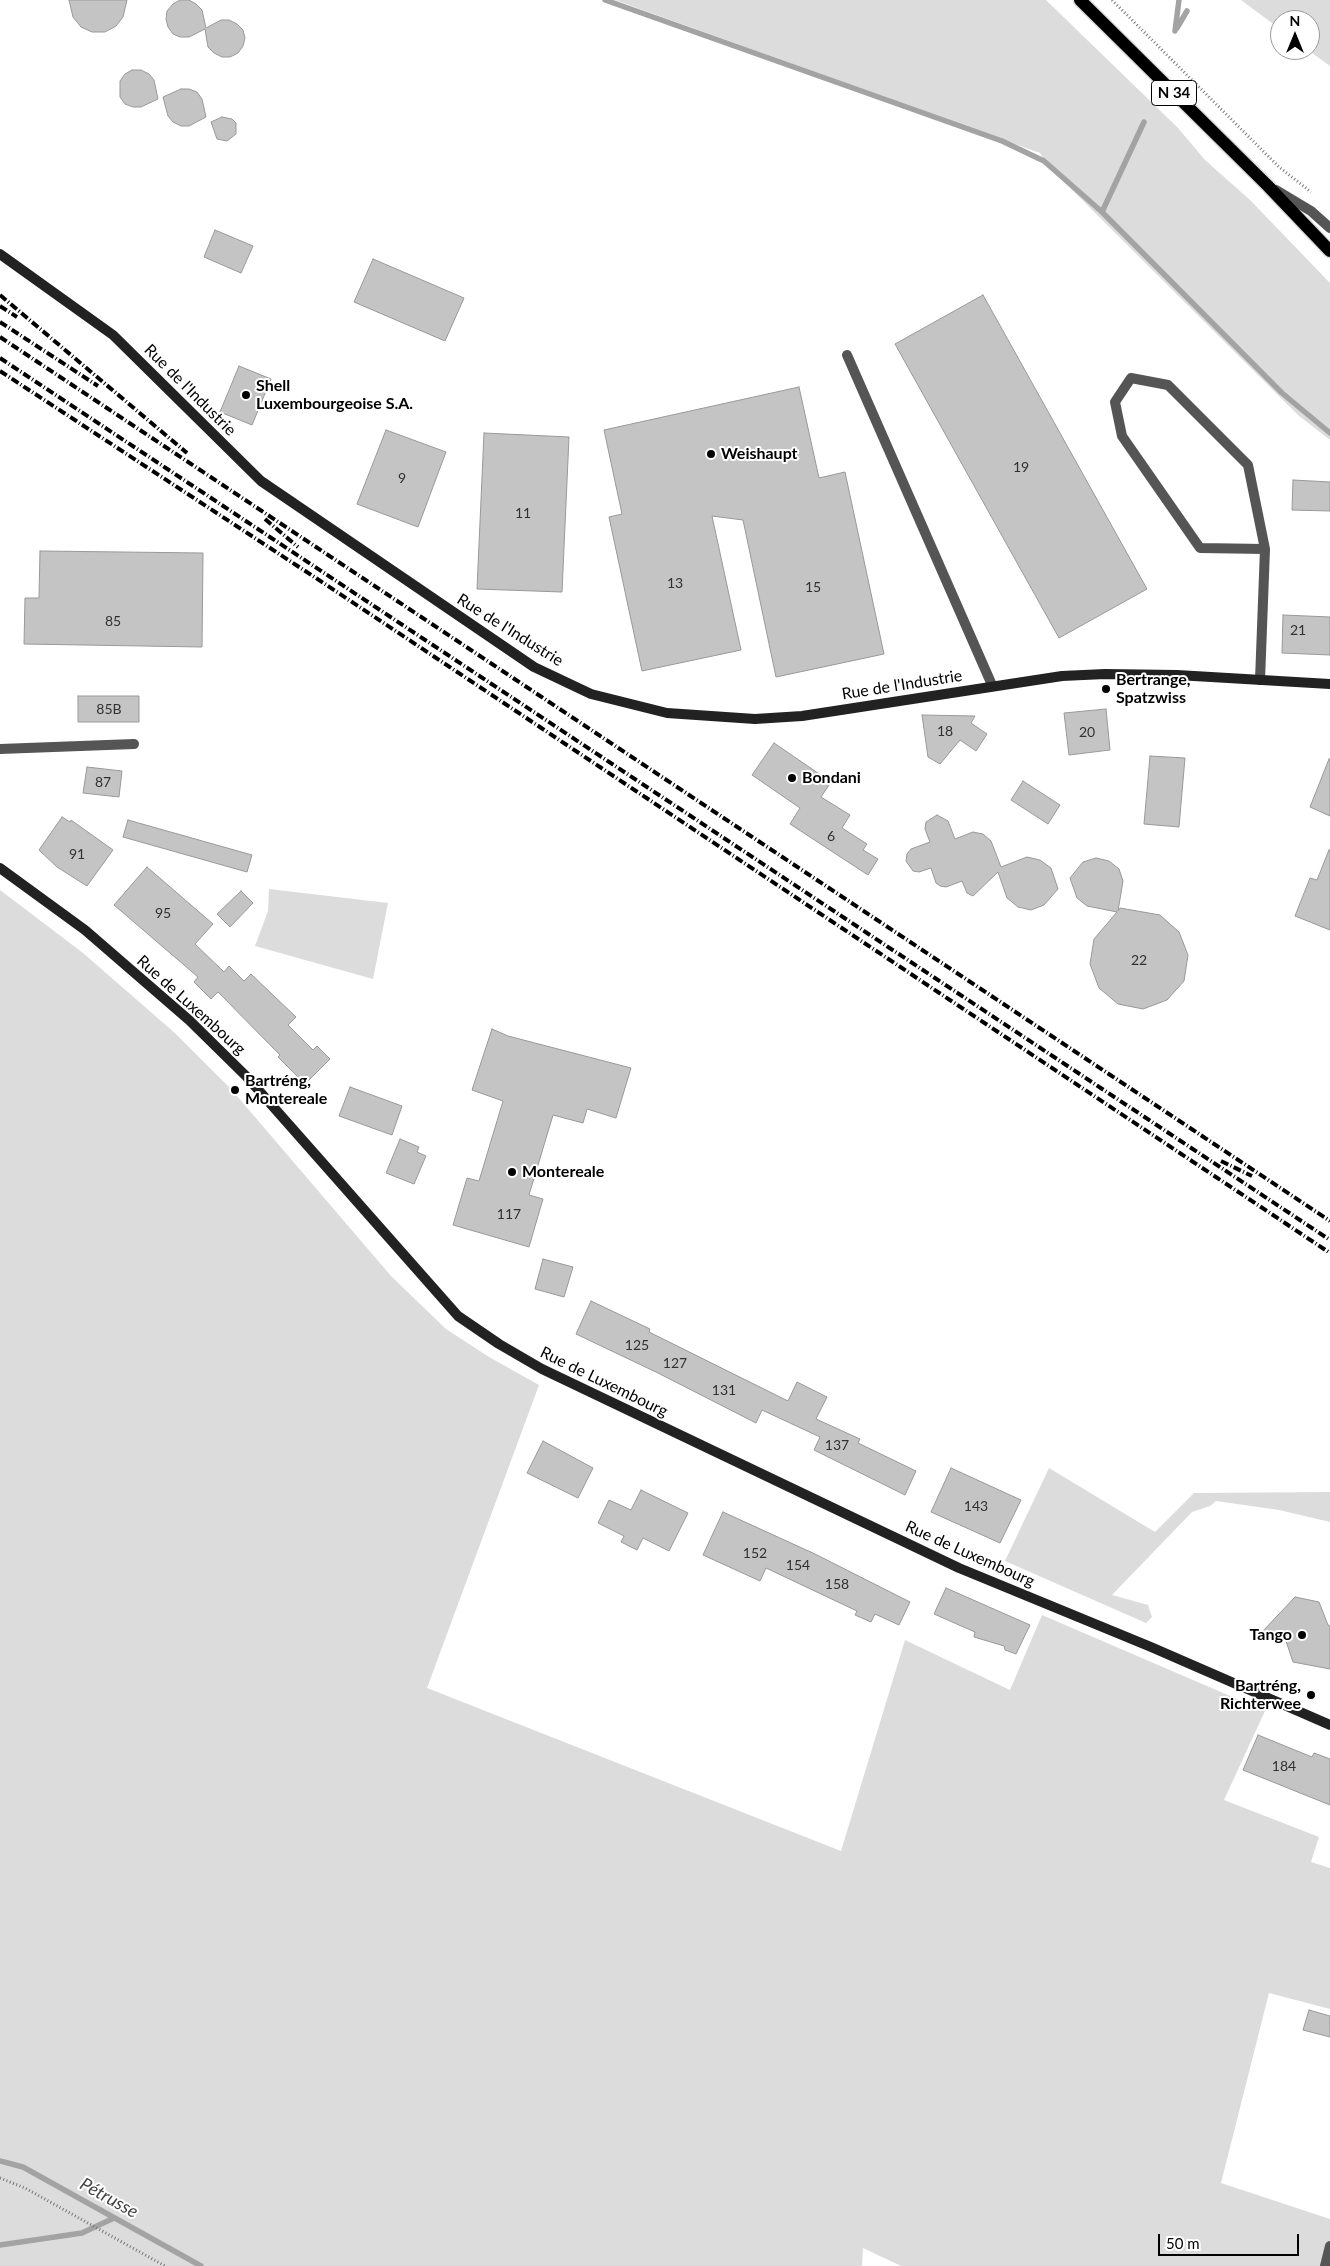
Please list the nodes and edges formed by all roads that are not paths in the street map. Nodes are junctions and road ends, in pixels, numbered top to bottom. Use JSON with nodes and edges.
{"nodes":[{"id":1,"x":1080,"y":0,"type":"edge"},
{"id":2,"x":1268,"y":186,"type":"junction"},
{"id":3,"x":1330,"y":228,"type":"edge"},
{"id":4,"x":1330,"y":251,"type":"edge"},
{"id":5,"x":0,"y":254,"type":"edge"},
{"id":6,"x":847,"y":355,"type":"dead end"},
{"id":7,"x":1265,"y":549,"type":"junction"},
{"id":8,"x":1260,"y":680,"type":"junction"},
{"id":9,"x":1330,"y":684,"type":"edge"},
{"id":10,"x":992,"y":685,"type":"junction"},
{"id":11,"x":134,"y":744,"type":"dead end"},
{"id":12,"x":0,"y":749,"type":"edge"},
{"id":13,"x":0,"y":868,"type":"edge"},
{"id":14,"x":1330,"y":1725,"type":"edge"},
{"id":15,"x":1330,"y":2246,"type":"edge"},
{"id":16,"x":1325,"y":2266,"type":"edge"}],
"edges":[{"from":1,"to":2,"type":"main road","number":"N 34"},
{"from":2,"to":3,"type":"street"},
{"from":2,"to":4,"type":"main road","number":"N 34"},
{"from":5,"to":10,"type":"main road","name":"Rue de l'Industrie"},
{"from":6,"to":10,"type":"street"},
{"from":7,"to":7,"type":"street"},
{"from":7,"to":8,"type":"street"},
{"from":8,"to":9,"type":"main road","name":"Rue de l'Industrie"},
{"from":8,"to":10,"type":"main road","name":"Rue de l'Industrie"},
{"from":11,"to":12,"type":"street"},
{"from":13,"to":14,"type":"main road","name":"Rue de Luxembourg"},
{"from":15,"to":16,"type":"street"}]}
